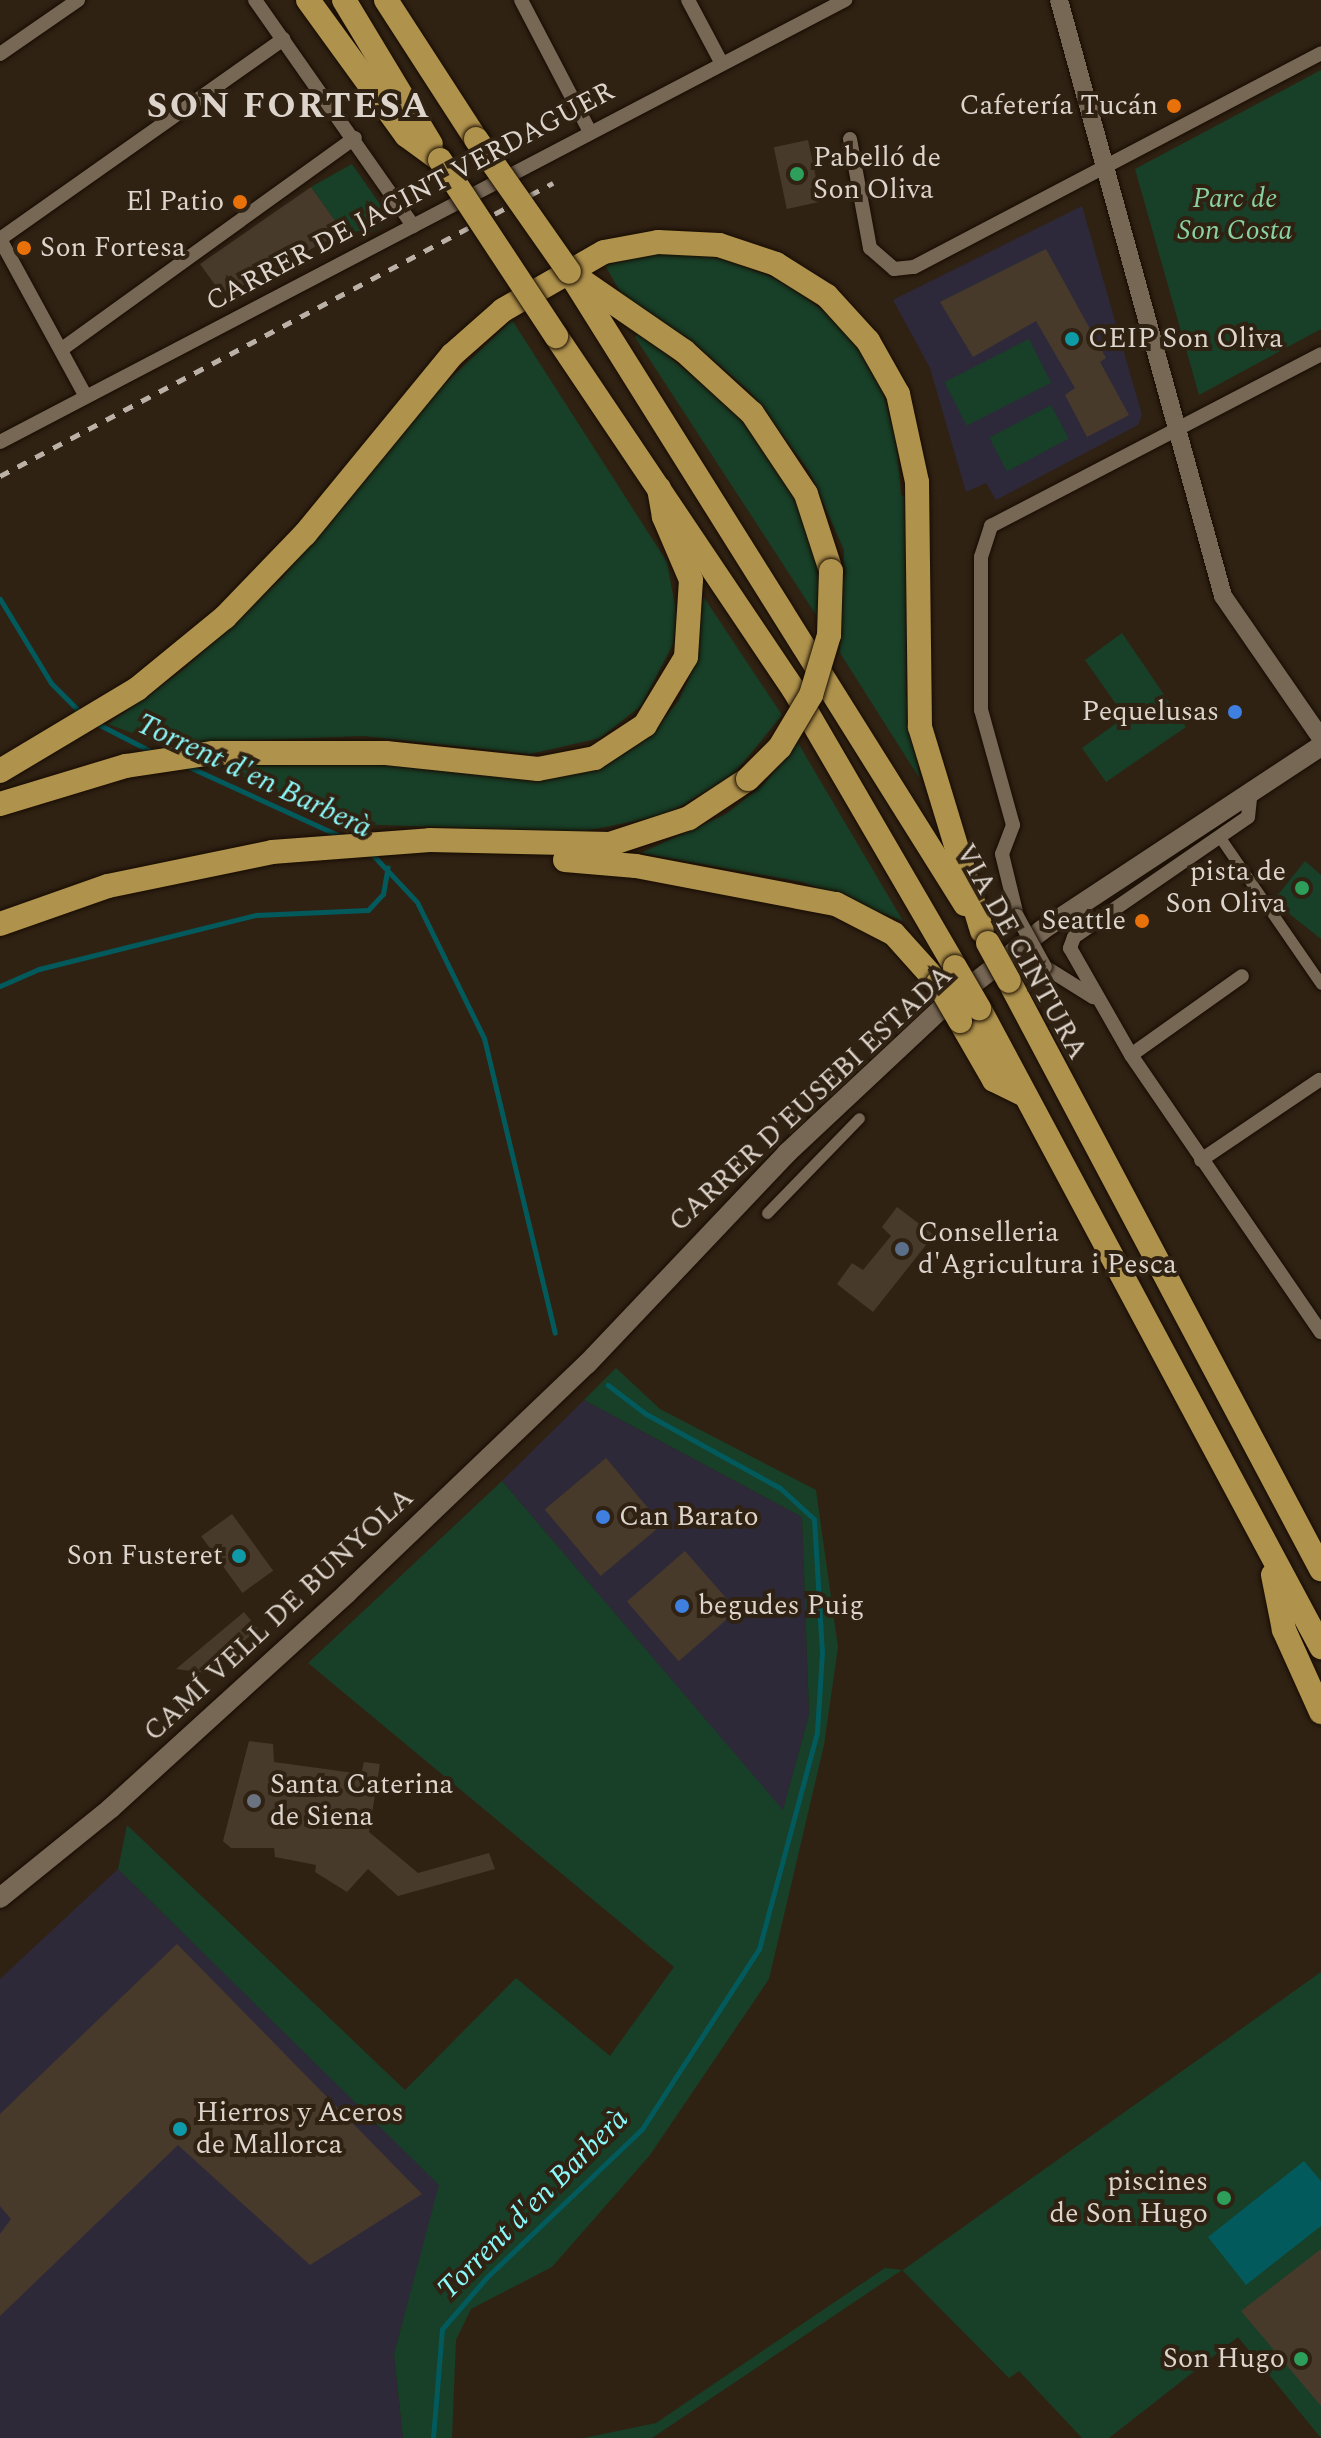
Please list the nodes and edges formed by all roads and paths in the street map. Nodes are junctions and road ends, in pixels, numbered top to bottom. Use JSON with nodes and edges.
{"nodes":[{"id":1,"x":78,"y":0,"type":"edge"},
{"id":2,"x":255,"y":0,"type":"edge"},
{"id":3,"x":308,"y":0,"type":"edge"},
{"id":4,"x":344,"y":0,"type":"edge"},
{"id":5,"x":386,"y":0,"type":"edge"},
{"id":6,"x":521,"y":0,"type":"edge"},
{"id":7,"x":688,"y":0,"type":"edge"},
{"id":8,"x":845,"y":0,"type":"edge"},
{"id":9,"x":1059,"y":0,"type":"edge"},
{"id":10,"x":284,"y":39,"type":"junction"},
{"id":11,"x":1321,"y":53,"type":"edge"},
{"id":12,"x":0,"y":54,"type":"edge"},
{"id":13,"x":722,"y":64,"type":"junction"},
{"id":14,"x":590,"y":132,"type":"junction"},
{"id":15,"x":355,"y":138,"type":"junction"},
{"id":16,"x":850,"y":139,"type":"dead end"},
{"id":17,"x":440,"y":160,"type":"junction"},
{"id":18,"x":1104,"y":166,"type":"junction"},
{"id":19,"x":413,"y":226,"type":"junction"},
{"id":20,"x":0,"y":239,"type":"edge"},
{"id":21,"x":569,"y":272,"type":"junction"},
{"id":22,"x":62,"y":349,"type":"junction"},
{"id":23,"x":1321,"y":354,"type":"edge"},
{"id":24,"x":85,"y":395,"type":"junction"},
{"id":25,"x":1178,"y":430,"type":"junction"},
{"id":26,"x":0,"y":442,"type":"edge"},
{"id":27,"x":659,"y":488,"type":"junction"},
{"id":28,"x":1321,"y":738,"type":"edge"},
{"id":29,"x":1321,"y":746,"type":"edge"},
{"id":30,"x":0,"y":771,"type":"edge"},
{"id":31,"x":1251,"y":789,"type":"junction"},
{"id":32,"x":0,"y":804,"type":"edge"},
{"id":33,"x":1221,"y":839,"type":"junction"},
{"id":34,"x":380,"y":843,"type":"junction"},
{"id":35,"x":0,"y":924,"type":"edge"},
{"id":36,"x":985,"y":937,"type":"junction"},
{"id":37,"x":946,"y":975,"type":"junction"},
{"id":38,"x":1242,"y":976,"type":"dead end"},
{"id":39,"x":1321,"y":984,"type":"edge"},
{"id":40,"x":1093,"y":997,"type":"junction"},
{"id":41,"x":1131,"y":1055,"type":"junction"},
{"id":42,"x":1319,"y":1080,"type":"dead end"},
{"id":43,"x":859,"y":1118,"type":"dead end"},
{"id":44,"x":1201,"y":1160,"type":"junction"},
{"id":45,"x":767,"y":1213,"type":"dead end"},
{"id":46,"x":1321,"y":1332,"type":"edge"},
{"id":47,"x":587,"y":1364,"type":"joint"},
{"id":48,"x":1303,"y":1534,"type":"junction"},
{"id":49,"x":1268,"y":1553,"type":"junction"},
{"id":50,"x":1321,"y":1558,"type":"edge"},
{"id":51,"x":1321,"y":1569,"type":"edge"},
{"id":52,"x":1321,"y":1647,"type":"edge"},
{"id":53,"x":1321,"y":1712,"type":"edge"},
{"id":54,"x":0,"y":1898,"type":"edge"}],
"edges":[{"from":1,"to":12,"type":"street"},
{"from":2,"to":10,"type":"street"},
{"from":3,"to":17,"type":"highway"},
{"from":4,"to":17,"type":"highway"},
{"from":5,"to":21,"type":"highway","name":"VIA DE CINTURA","bridge":true},
{"from":6,"to":14,"type":"street"},
{"from":7,"to":13,"type":"street"},
{"from":8,"to":13,"type":"street","name":"CARRER DE JACINT VERDAGUER"},
{"from":9,"to":18,"type":"street"},
{"from":10,"to":15,"type":"street"},
{"from":10,"to":20,"type":"street"},
{"from":11,"to":18,"type":"street"},
{"from":13,"to":14,"type":"street","name":"CARRER DE JACINT VERDAGUER"},
{"from":14,"to":19,"type":"street","name":"CARRER DE JACINT VERDAGUER"},
{"from":15,"to":19,"type":"street"},
{"from":15,"to":22,"type":"street"},
{"from":16,"to":18,"type":"street"},
{"from":17,"to":27,"type":"highway","bridge":true},
{"from":18,"to":25,"type":"street"},
{"from":19,"to":24,"type":"street","name":"CARRER DE JACINT VERDAGUER"},
{"from":20,"to":22,"type":"street"},
{"from":21,"to":34,"type":"highway","bridge":true},
{"from":21,"to":36,"type":"highway","name":"VIA DE CINTURA"},
{"from":22,"to":24,"type":"street"},
{"from":23,"to":25,"type":"street"},
{"from":24,"to":26,"type":"street","name":"CARRER DE JACINT VERDAGUER"},
{"from":25,"to":28,"type":"street"},
{"from":25,"to":40,"type":"street","bridge":true},
{"from":27,"to":32,"type":"highway"},
{"from":27,"to":37,"type":"highway"},
{"from":29,"to":31,"type":"main road","name":"CARRER D'EUSEBI ESTADA"},
{"from":30,"to":36,"type":"highway"},
{"from":31,"to":33,"type":"street"},
{"from":31,"to":47,"type":"main road","name":"CARRER D'EUSEBI ESTADA"},
{"from":33,"to":39,"type":"street"},
{"from":33,"to":40,"type":"street"},
{"from":34,"to":35,"type":"highway"},
{"from":34,"to":37,"type":"highway"},
{"from":36,"to":48,"type":"highway","name":"VIA DE CINTURA","bridge":true},
{"from":37,"to":49,"type":"highway","bridge":true},
{"from":38,"to":41,"type":"street"},
{"from":40,"to":41,"type":"street"},
{"from":41,"to":44,"type":"street"},
{"from":42,"to":44,"type":"street"},
{"from":43,"to":45,"type":"street"},
{"from":44,"to":46,"type":"street"},
{"from":47,"to":54,"type":"main road","name":"CAMÍ VELL DE BUNYOLA"},
{"from":48,"to":50,"type":"highway"},
{"from":48,"to":51,"type":"highway"},
{"from":49,"to":52,"type":"highway"},
{"from":49,"to":53,"type":"highway"}]}
